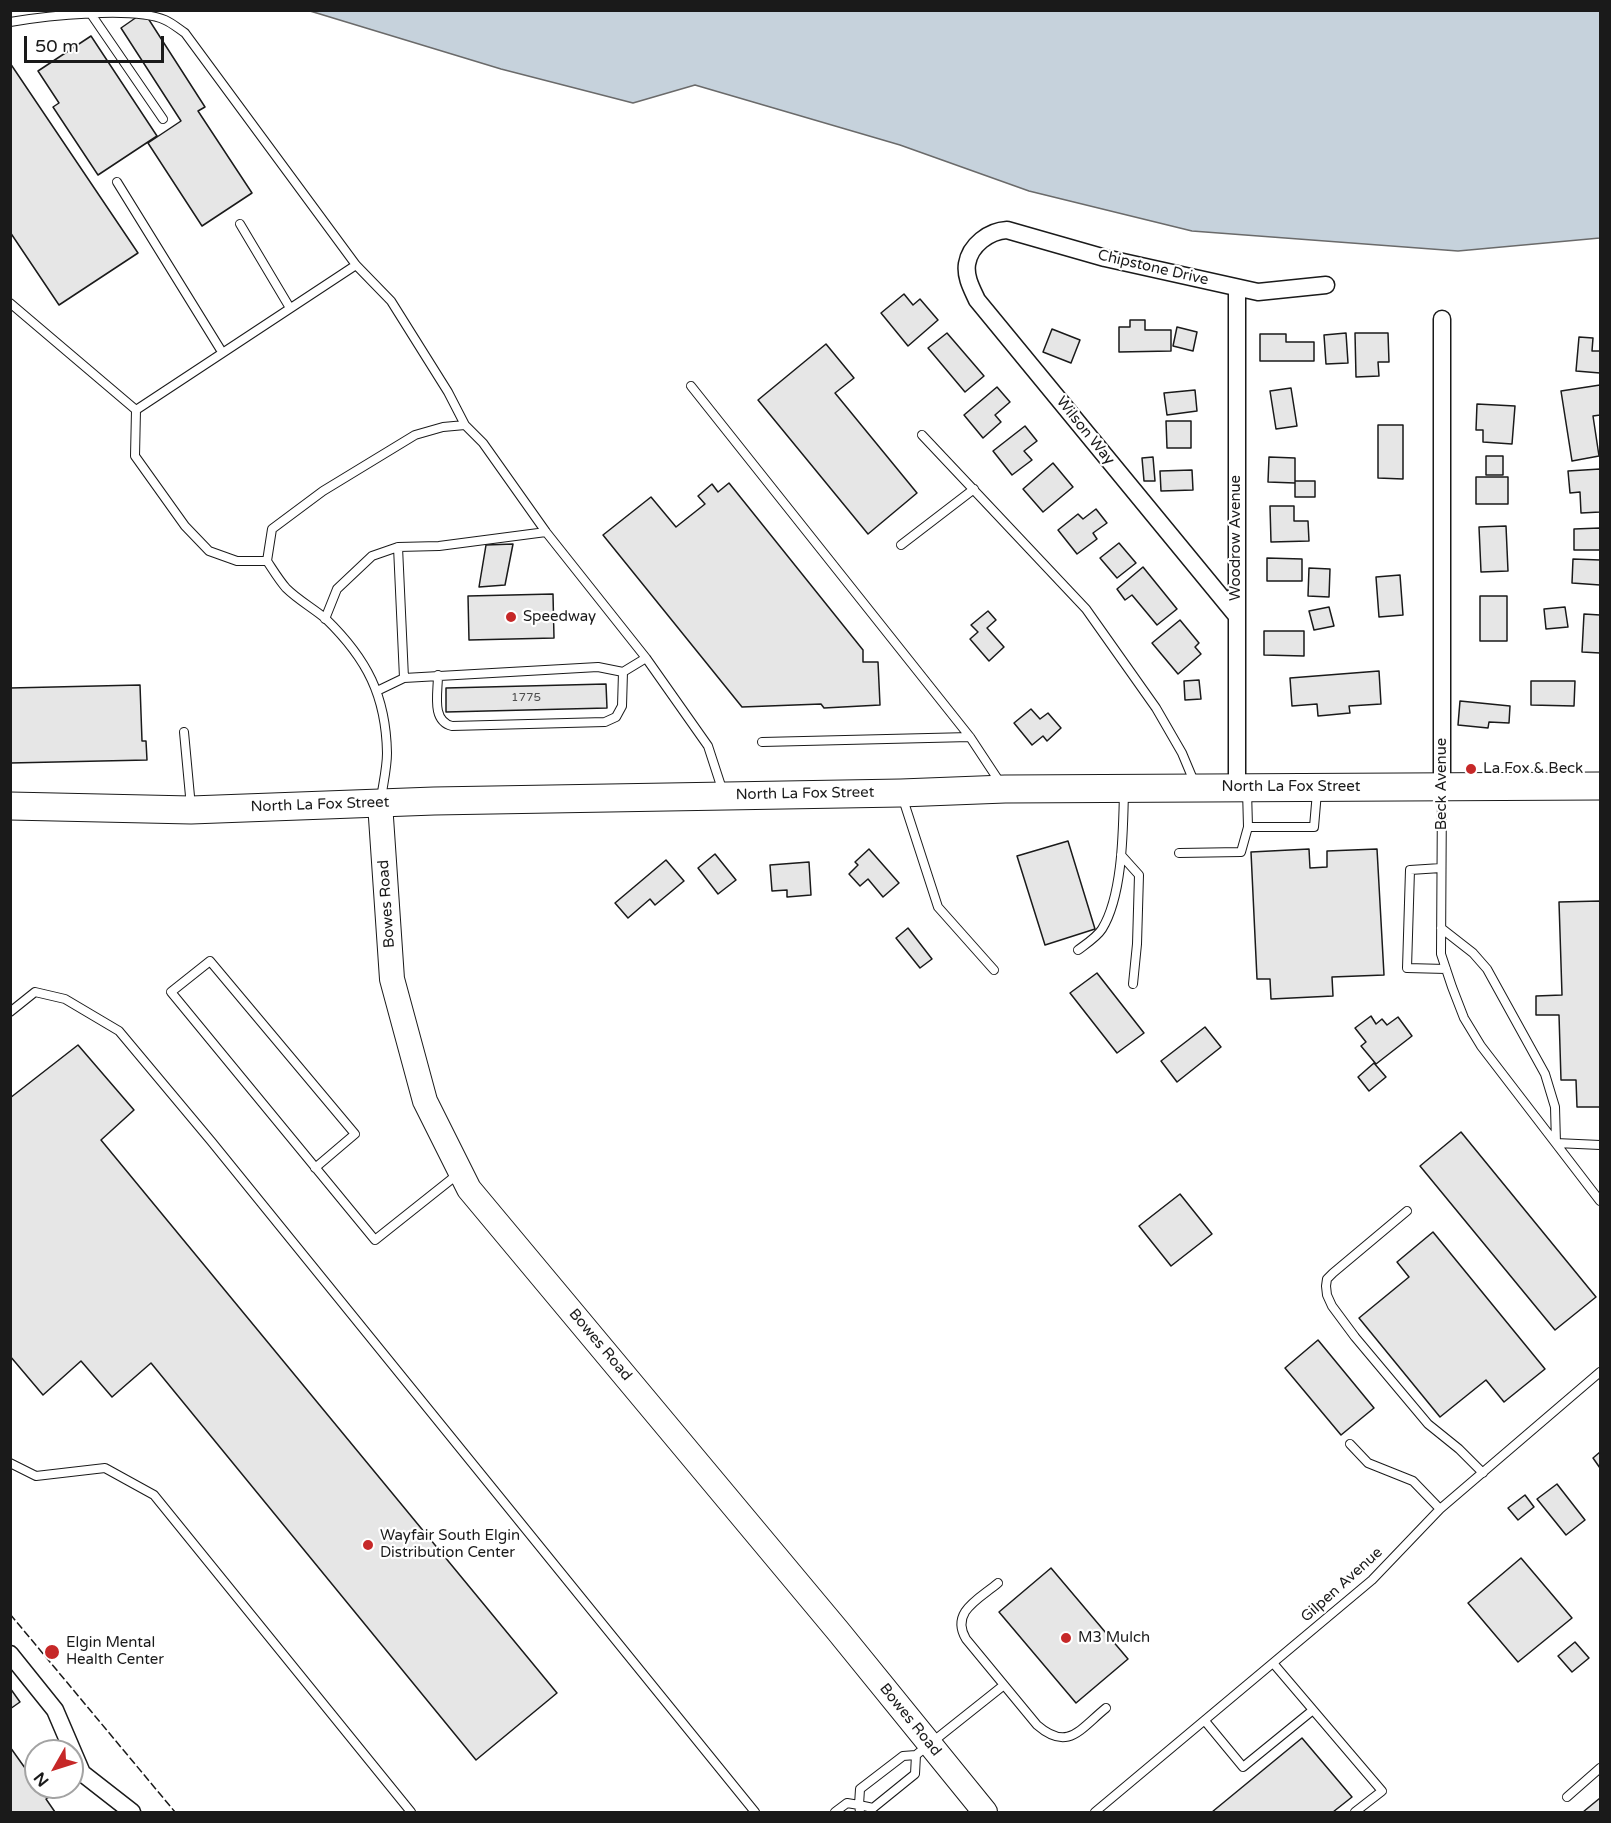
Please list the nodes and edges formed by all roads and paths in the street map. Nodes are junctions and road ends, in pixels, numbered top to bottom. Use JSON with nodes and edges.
{"nodes":[{"id":1,"x":91,"y":14,"type":"junction"},
{"id":2,"x":10,"y":22,"type":"edge"},
{"id":3,"x":163,"y":119,"type":"dead end"},
{"id":4,"x":117,"y":182,"type":"dead end"},
{"id":5,"x":240,"y":224,"type":"dead end"},
{"id":6,"x":983,"y":238,"type":"joint"},
{"id":7,"x":356,"y":265,"type":"junction"},
{"id":8,"x":1326,"y":285,"type":"dead end"},
{"id":9,"x":1237,"y":288,"type":"junction"},
{"id":10,"x":10,"y":303,"type":"edge"},
{"id":11,"x":290,"y":308,"type":"junction"},
{"id":12,"x":1442,"y":319,"type":"dead end"},
{"id":13,"x":222,"y":352,"type":"junction"},
{"id":14,"x":691,"y":386,"type":"dead end"},
{"id":15,"x":136,"y":410,"type":"junction"},
{"id":16,"x":465,"y":425,"type":"junction"},
{"id":17,"x":922,"y":435,"type":"dead end"},
{"id":18,"x":974,"y":489,"type":"junction"},
{"id":19,"x":546,"y":531,"type":"junction"},
{"id":20,"x":901,"y":545,"type":"dead end"},
{"id":21,"x":398,"y":547,"type":"junction"},
{"id":22,"x":267,"y":561,"type":"junction"},
{"id":23,"x":1236,"y":615,"type":"junction"},
{"id":24,"x":325,"y":619,"type":"junction"},
{"id":25,"x":646,"y":658,"type":"junction"},
{"id":26,"x":623,"y":672,"type":"junction"},
{"id":27,"x":438,"y":675,"type":"junction"},
{"id":28,"x":404,"y":678,"type":"junction"},
{"id":29,"x":377,"y":691,"type":"junction"},
{"id":30,"x":184,"y":732,"type":"dead end"},
{"id":31,"x":970,"y":737,"type":"junction"},
{"id":32,"x":762,"y":742,"type":"dead end"},
{"id":33,"x":1442,"y":786,"type":"junction"},
{"id":34,"x":1600,"y":786,"type":"edge"},
{"id":35,"x":1197,"y":787,"type":"junction"},
{"id":36,"x":1242,"y":787,"type":"junction"},
{"id":37,"x":1317,"y":787,"type":"junction"},
{"id":38,"x":1124,"y":788,"type":"junction"},
{"id":39,"x":1005,"y":789,"type":"junction"},
{"id":40,"x":902,"y":793,"type":"junction"},
{"id":41,"x":724,"y":795,"type":"junction"},
{"id":42,"x":380,"y":803,"type":"junction"},
{"id":43,"x":10,"y":806,"type":"edge"},
{"id":44,"x":191,"y":810,"type":"junction"},
{"id":45,"x":1248,"y":827,"type":"junction"},
{"id":46,"x":1179,"y":853,"type":"dead end"},
{"id":47,"x":1121,"y":855,"type":"junction"},
{"id":48,"x":1442,"y":868,"type":"junction"},
{"id":49,"x":1441,"y":928,"type":"junction"},
{"id":50,"x":1078,"y":950,"type":"dead end"},
{"id":51,"x":1446,"y":969,"type":"junction"},
{"id":52,"x":994,"y":970,"type":"dead end"},
{"id":53,"x":1133,"y":984,"type":"dead end"},
{"id":54,"x":10,"y":1012,"type":"edge"},
{"id":55,"x":1556,"y":1143,"type":"junction"},
{"id":56,"x":1600,"y":1145,"type":"edge"},
{"id":57,"x":315,"y":1168,"type":"junction"},
{"id":58,"x":461,"y":1172,"type":"junction"},
{"id":59,"x":1600,"y":1201,"type":"edge"},
{"id":60,"x":1407,"y":1211,"type":"dead end"},
{"id":61,"x":1600,"y":1372,"type":"edge"},
{"id":62,"x":1350,"y":1444,"type":"dead end"},
{"id":63,"x":10,"y":1463,"type":"edge"},
{"id":64,"x":1483,"y":1473,"type":"junction"},
{"id":65,"x":1440,"y":1509,"type":"junction"},
{"id":66,"x":998,"y":1583,"type":"dead end"},
{"id":67,"x":10,"y":1654,"type":"edge"},
{"id":68,"x":1273,"y":1663,"type":"junction"},
{"id":69,"x":1004,"y":1685,"type":"junction"},
{"id":70,"x":1106,"y":1708,"type":"dead end"},
{"id":71,"x":1313,"y":1710,"type":"junction"},
{"id":72,"x":1205,"y":1721,"type":"junction"},
{"id":73,"x":924,"y":1750,"type":"junction"},
{"id":74,"x":1600,"y":1768,"type":"edge"},
{"id":75,"x":1567,"y":1797,"type":"dead end"},
{"id":76,"x":860,"y":1809,"type":"edge"},
{"id":77,"x":132,"y":1812,"type":"edge"},
{"id":78,"x":411,"y":1812,"type":"edge"},
{"id":79,"x":755,"y":1812,"type":"edge"},
{"id":80,"x":835,"y":1812,"type":"edge"},
{"id":81,"x":985,"y":1812,"type":"edge"},
{"id":82,"x":1095,"y":1812,"type":"edge"},
{"id":83,"x":1355,"y":1812,"type":"edge"}],
"edges":[{"from":1,"to":2,"type":"lane"},
{"from":1,"to":3,"type":"lane"},
{"from":1,"to":7,"type":"lane"},
{"from":4,"to":13,"type":"lane"},
{"from":5,"to":11,"type":"lane"},
{"from":6,"to":9,"type":"street","name":"Chipstone Drive"},
{"from":6,"to":23,"type":"street","name":"Wilson Way"},
{"from":7,"to":11,"type":"lane"},
{"from":7,"to":16,"type":"lane"},
{"from":8,"to":9,"type":"street","name":"Chipstone Drive"},
{"from":9,"to":23,"type":"street","name":"Woodrow Avenue"},
{"from":10,"to":15,"type":"lane"},
{"from":11,"to":13,"type":"lane"},
{"from":12,"to":33,"type":"street","name":"Beck Avenue"},
{"from":13,"to":15,"type":"lane"},
{"from":14,"to":31,"type":"lane"},
{"from":15,"to":22,"type":"lane"},
{"from":16,"to":19,"type":"lane"},
{"from":16,"to":22,"type":"lane"},
{"from":17,"to":18,"type":"lane"},
{"from":18,"to":20,"type":"lane"},
{"from":18,"to":35,"type":"lane"},
{"from":19,"to":21,"type":"lane"},
{"from":19,"to":25,"type":"lane"},
{"from":21,"to":24,"type":"lane"},
{"from":21,"to":28,"type":"lane"},
{"from":22,"to":24,"type":"lane"},
{"from":23,"to":36,"type":"street","name":"Woodrow Avenue"},
{"from":24,"to":29,"type":"lane"},
{"from":25,"to":26,"type":"lane"},
{"from":25,"to":41,"type":"lane"},
{"from":26,"to":27,"type":"lane"},
{"from":26,"to":27,"type":"lane"},
{"from":27,"to":28,"type":"lane"},
{"from":28,"to":29,"type":"lane"},
{"from":29,"to":42,"type":"lane"},
{"from":30,"to":44,"type":"lane"},
{"from":31,"to":32,"type":"lane"},
{"from":31,"to":39,"type":"lane"},
{"from":33,"to":34,"type":"main road","name":"North La Fox Street"},
{"from":33,"to":37,"type":"main road","name":"North La Fox Street"},
{"from":33,"to":48,"type":"lane","name":"Beck Avenue"},
{"from":35,"to":36,"type":"main road","name":"North La Fox Street"},
{"from":35,"to":38,"type":"main road","name":"North La Fox Street"},
{"from":36,"to":37,"type":"main road","name":"North La Fox Street"},
{"from":36,"to":45,"type":"lane"},
{"from":37,"to":45,"type":"lane"},
{"from":38,"to":39,"type":"main road","name":"North La Fox Street"},
{"from":38,"to":47,"type":"lane"},
{"from":39,"to":40,"type":"main road","name":"North La Fox Street"},
{"from":40,"to":41,"type":"main road","name":"North La Fox Street"},
{"from":40,"to":52,"type":"lane"},
{"from":41,"to":42,"type":"main road","name":"North La Fox Street"},
{"from":42,"to":44,"type":"main road","name":"North La Fox Street"},
{"from":42,"to":58,"type":"street","name":"Bowes Road"},
{"from":43,"to":44,"type":"main road","name":"North La Fox Street"},
{"from":45,"to":46,"type":"lane"},
{"from":47,"to":50,"type":"lane"},
{"from":47,"to":53,"type":"lane"},
{"from":48,"to":49,"type":"lane","name":"Beck Avenue"},
{"from":48,"to":51,"type":"lane"},
{"from":49,"to":51,"type":"lane","name":"Beck Avenue"},
{"from":49,"to":55,"type":"lane"},
{"from":51,"to":55,"type":"lane","name":"Beck Avenue"},
{"from":54,"to":79,"type":"lane"},
{"from":55,"to":56,"type":"lane"},
{"from":55,"to":59,"type":"lane","name":"Beck Avenue"},
{"from":57,"to":57,"type":"lane"},
{"from":57,"to":58,"type":"lane"},
{"from":58,"to":73,"type":"street","name":"Bowes Road"},
{"from":60,"to":64,"type":"lane"},
{"from":61,"to":64,"type":"lane","name":"Gilpen Avenue"},
{"from":62,"to":65,"type":"lane"},
{"from":63,"to":78,"type":"lane"},
{"from":64,"to":65,"type":"lane","name":"Gilpen Avenue"},
{"from":65,"to":68,"type":"lane","name":"Gilpen Avenue"},
{"from":66,"to":69,"type":"lane"},
{"from":67,"to":77,"type":"street"},
{"from":68,"to":71,"type":"lane"},
{"from":68,"to":72,"type":"lane","name":"Gilpen Avenue"},
{"from":69,"to":70,"type":"lane"},
{"from":69,"to":73,"type":"lane"},
{"from":71,"to":72,"type":"lane"},
{"from":71,"to":83,"type":"lane"},
{"from":72,"to":82,"type":"lane","name":"Gilpen Avenue"},
{"from":73,"to":76,"type":"lane"},
{"from":73,"to":76,"type":"lane"},
{"from":73,"to":81,"type":"street","name":"Bowes Road"},
{"from":74,"to":75,"type":"lane"},
{"from":76,"to":80,"type":"lane"}]}
